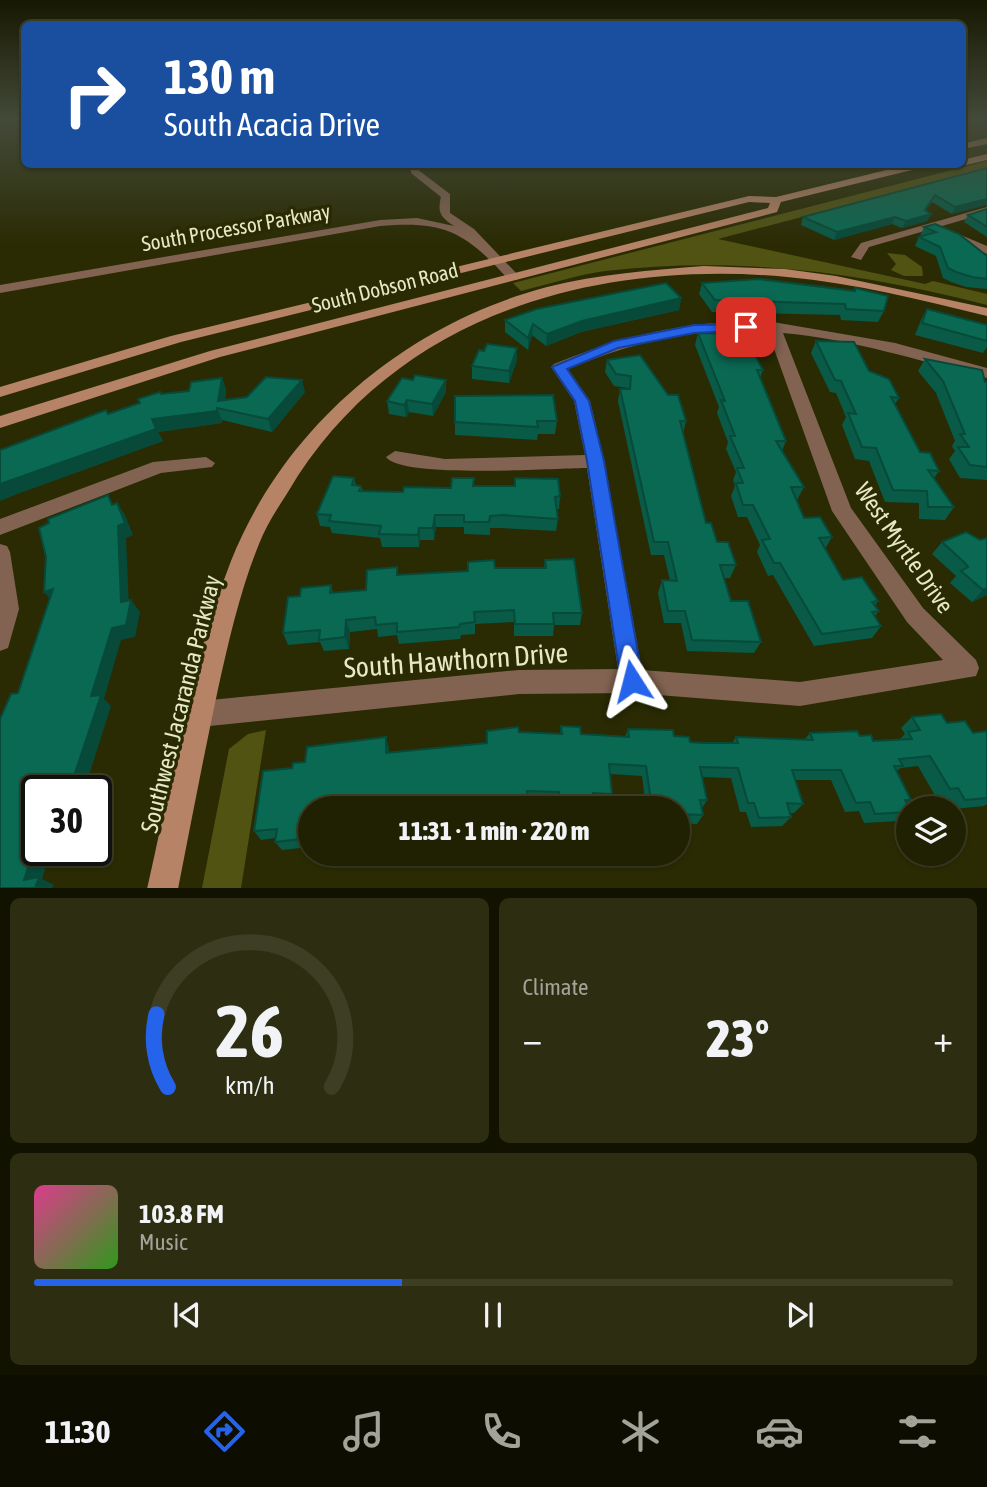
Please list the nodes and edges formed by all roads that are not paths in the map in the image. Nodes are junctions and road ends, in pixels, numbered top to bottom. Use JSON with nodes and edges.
{"nodes":[{"id":1,"x":411,"y":168,"type":"edge"},
{"id":2,"x":909,"y":168,"type":"edge"},
{"id":3,"x":776,"y":200,"type":"junction"},
{"id":4,"x":987,"y":210,"type":"edge"},
{"id":5,"x":397,"y":221,"type":"junction"},
{"id":6,"x":932,"y":226,"type":"junction"},
{"id":7,"x":476,"y":241,"type":"junction"},
{"id":8,"x":987,"y":250,"type":"edge"},
{"id":9,"x":857,"y":257,"type":"dead end"},
{"id":10,"x":496,"y":260,"type":"junction"},
{"id":11,"x":513,"y":277,"type":"junction"},
{"id":12,"x":0,"y":289,"type":"edge"},
{"id":13,"x":987,"y":312,"type":"edge"},
{"id":14,"x":773,"y":327,"type":"junction"},
{"id":15,"x":987,"y":373,"type":"edge"},
{"id":16,"x":0,"y":393,"type":"edge"},
{"id":17,"x":0,"y":422,"type":"edge"},
{"id":18,"x":395,"y":457,"type":"dead end"},
{"id":19,"x":595,"y":461,"type":"junction"},
{"id":20,"x":206,"y":463,"type":"dead end"},
{"id":21,"x":0,"y":527,"type":"edge"},
{"id":22,"x":0,"y":552,"type":"edge"},
{"id":23,"x":0,"y":640,"type":"edge"},
{"id":24,"x":968,"y":668,"type":"joint"},
{"id":25,"x":632,"y":681,"type":"junction"},
{"id":26,"x":200,"y":714,"type":"junction"},
{"id":27,"x":162,"y":888,"type":"edge"}],
"edges":[{"from":1,"to":5,"type":"street"},
{"from":1,"to":7,"type":"street"},
{"from":2,"to":3,"type":"main road","name":"South Dobson Road"},
{"from":3,"to":10,"type":"main road","name":"South Dobson Road"},
{"from":3,"to":11,"type":"main road","name":"South Dobson Road"},
{"from":4,"to":6,"type":"street"},
{"from":5,"to":7,"type":"street","name":"South Processor Parkway"},
{"from":5,"to":12,"type":"street","name":"South Processor Parkway"},
{"from":6,"to":8,"type":"street"},
{"from":6,"to":9,"type":"street"},
{"from":7,"to":10,"type":"street"},
{"from":10,"to":11,"type":"street"},
{"from":10,"to":16,"type":"main road","name":"South Dobson Road"},
{"from":11,"to":17,"type":"main road","name":"South Dobson Road"},
{"from":13,"to":26,"type":"main road","name":"Southwest Jacaranda Parkway"},
{"from":14,"to":15,"type":"street"},
{"from":14,"to":19,"type":"street"},
{"from":14,"to":24,"type":"street","name":"West Myrtle Drive"},
{"from":18,"to":19,"type":"street"},
{"from":19,"to":25,"type":"street"},
{"from":20,"to":21,"type":"street"},
{"from":22,"to":23,"type":"street"},
{"from":24,"to":25,"type":"street","name":"South Hawthorn Drive"},
{"from":25,"to":26,"type":"street","name":"South Hawthorn Drive"},
{"from":26,"to":27,"type":"main road","name":"Southwest Jacaranda Parkway"}]}
